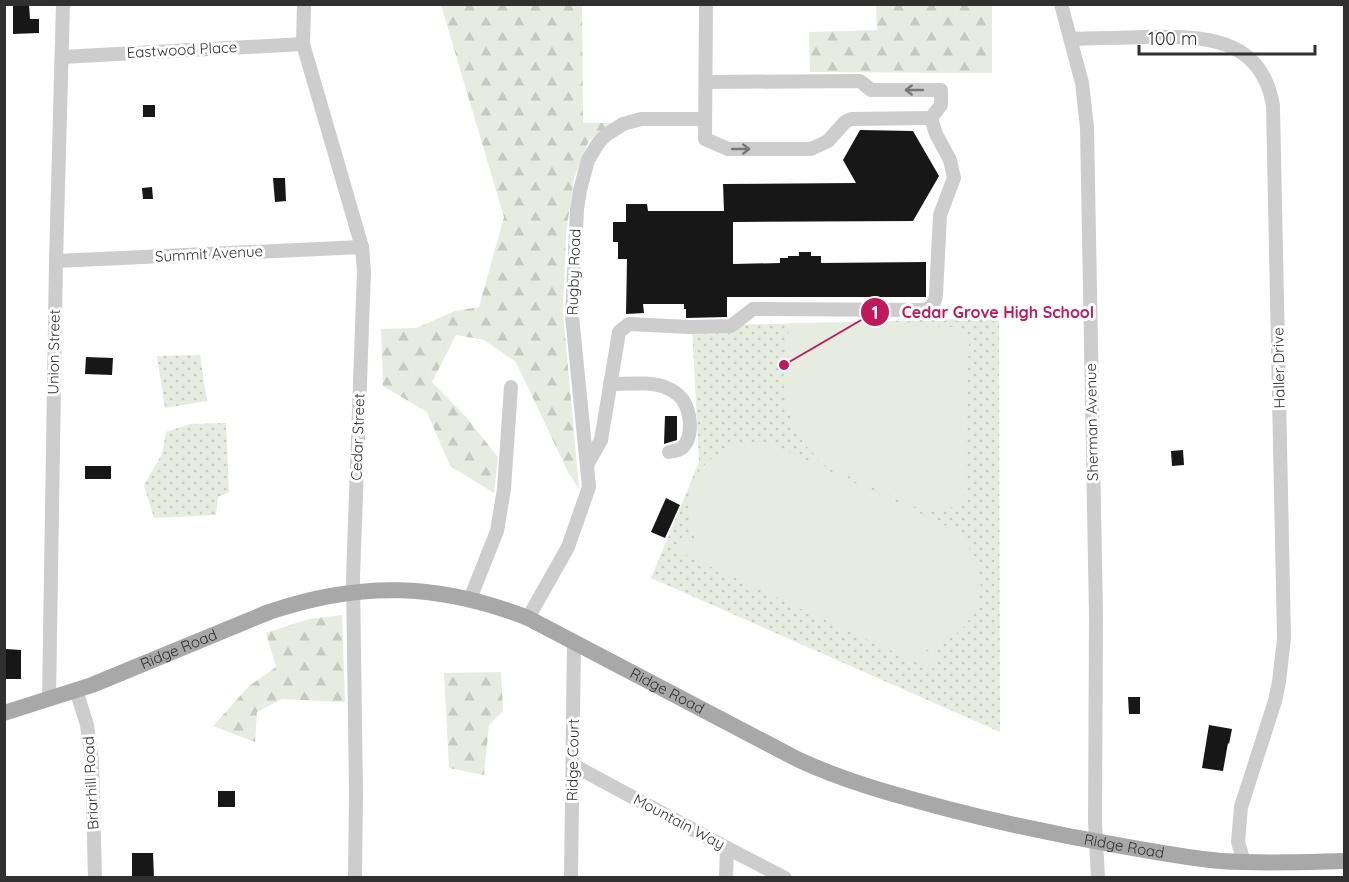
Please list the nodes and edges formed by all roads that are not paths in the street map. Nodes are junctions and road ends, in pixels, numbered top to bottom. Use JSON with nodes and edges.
{"nodes":[{"id":1,"x":63,"y":4,"type":"edge"},
{"id":2,"x":304,"y":4,"type":"edge"},
{"id":3,"x":706,"y":4,"type":"edge"},
{"id":4,"x":1061,"y":4,"type":"edge"},
{"id":5,"x":1071,"y":39,"type":"junction"},
{"id":6,"x":303,"y":44,"type":"junction"},
{"id":7,"x":62,"y":57,"type":"junction"},
{"id":8,"x":706,"y":82,"type":"junction"},
{"id":9,"x":930,"y":118,"type":"junction"},
{"id":10,"x":705,"y":119,"type":"junction"},
{"id":11,"x":362,"y":247,"type":"junction"},
{"id":12,"x":56,"y":261,"type":"junction"},
{"id":13,"x":610,"y":384,"type":"junction"},
{"id":14,"x":511,"y":387,"type":"dead end"},
{"id":15,"x":669,"y":452,"type":"dead end"},
{"id":16,"x":587,"y":465,"type":"junction"},
{"id":17,"x":352,"y":592,"type":"junction"},
{"id":18,"x":470,"y":599,"type":"junction"},
{"id":19,"x":528,"y":618,"type":"junction"},
{"id":20,"x":574,"y":642,"type":"junction"},
{"id":21,"x":76,"y":690,"type":"junction"},
{"id":22,"x":49,"y":699,"type":"junction"},
{"id":23,"x":4,"y":713,"type":"edge"},
{"id":24,"x":573,"y":765,"type":"junction"},
{"id":25,"x":1096,"y":842,"type":"junction"},
{"id":26,"x":727,"y":848,"type":"junction"},
{"id":27,"x":1344,"y":861,"type":"edge"},
{"id":28,"x":1244,"y":862,"type":"junction"},
{"id":29,"x":95,"y":878,"type":"edge"},
{"id":30,"x":355,"y":878,"type":"edge"},
{"id":31,"x":571,"y":878,"type":"edge"},
{"id":32,"x":726,"y":878,"type":"edge"},
{"id":33,"x":785,"y":878,"type":"edge"},
{"id":34,"x":1098,"y":878,"type":"edge"}],
"edges":[{"from":1,"to":7,"type":"street","name":"Union Street"},
{"from":2,"to":6,"type":"street","name":"Cedar Street"},
{"from":3,"to":8,"type":"street"},
{"from":4,"to":5,"type":"street","name":"Sherman Avenue"},
{"from":5,"to":25,"type":"street","name":"Sherman Avenue"},
{"from":5,"to":28,"type":"street","name":"Haller Drive"},
{"from":6,"to":7,"type":"street","name":"Eastwood Place"},
{"from":6,"to":11,"type":"street","name":"Cedar Street"},
{"from":7,"to":12,"type":"street","name":"Union Street"},
{"from":9,"to":8,"type":"street","one_way":true},
{"from":8,"to":10,"type":"street"},
{"from":10,"to":9,"type":"street","one_way":true},
{"from":9,"to":13,"type":"street"},
{"from":10,"to":16,"type":"street","name":"Rugby Road"},
{"from":11,"to":12,"type":"street","name":"Summit Avenue"},
{"from":11,"to":17,"type":"street","name":"Cedar Street"},
{"from":12,"to":22,"type":"street","name":"Union Street"},
{"from":13,"to":15,"type":"street"},
{"from":13,"to":16,"type":"street"},
{"from":14,"to":18,"type":"street"},
{"from":16,"to":19,"type":"street","name":"Rugby Road"},
{"from":17,"to":18,"type":"main road","name":"Ridge Road"},
{"from":17,"to":21,"type":"main road","name":"Ridge Road"},
{"from":17,"to":30,"type":"street","name":"Cedar Street"},
{"from":18,"to":19,"type":"main road","name":"Ridge Road"},
{"from":19,"to":20,"type":"main road","name":"Ridge Road"},
{"from":20,"to":24,"type":"street","name":"Ridge Court"},
{"from":20,"to":25,"type":"main road","name":"Ridge Road"},
{"from":21,"to":22,"type":"main road","name":"Ridge Road"},
{"from":21,"to":29,"type":"street","name":"Briarhill Road"},
{"from":22,"to":23,"type":"main road","name":"Ridge Road"},
{"from":24,"to":26,"type":"street","name":"Mountain Way"},
{"from":24,"to":31,"type":"street","name":"Ridge Court"},
{"from":25,"to":28,"type":"main road","name":"Ridge Road"},
{"from":25,"to":34,"type":"street","name":"Sherman Avenue"},
{"from":26,"to":32,"type":"street"},
{"from":26,"to":33,"type":"street","name":"Mountain Way"},
{"from":27,"to":28,"type":"main road","name":"Ridge Road"}]}
